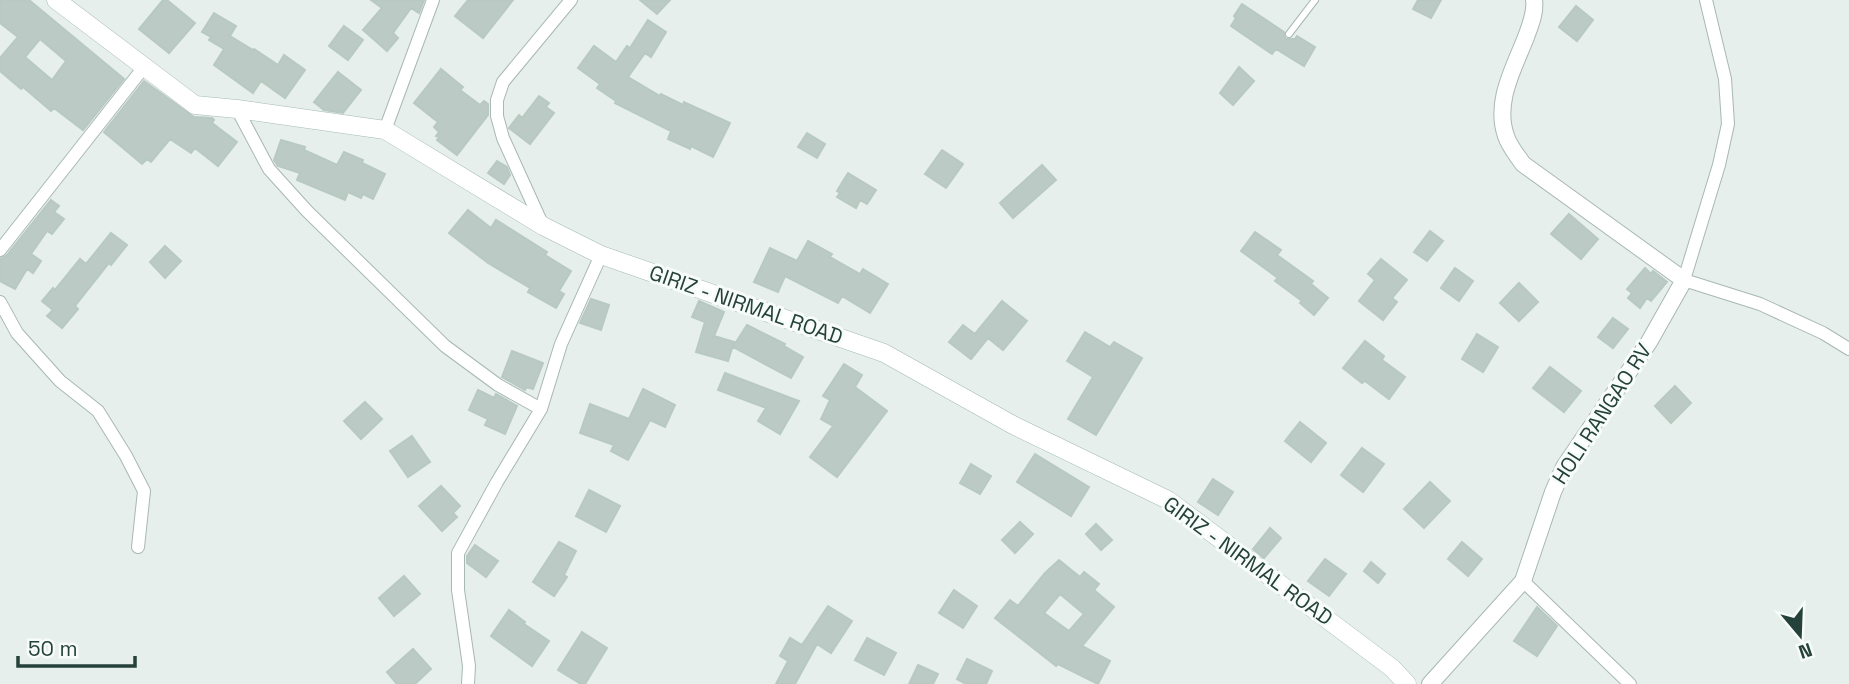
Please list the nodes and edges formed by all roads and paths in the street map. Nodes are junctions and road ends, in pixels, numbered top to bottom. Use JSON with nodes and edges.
{"nodes":[{"id":1,"x":56,"y":0,"type":"edge"},
{"id":2,"x":433,"y":0,"type":"edge"},
{"id":3,"x":571,"y":0,"type":"edge"},
{"id":4,"x":1315,"y":0,"type":"edge"},
{"id":5,"x":1534,"y":0,"type":"edge"},
{"id":6,"x":1706,"y":0,"type":"edge"},
{"id":7,"x":1289,"y":34,"type":"dead end"},
{"id":8,"x":144,"y":67,"type":"junction"},
{"id":9,"x":237,"y":109,"type":"junction"},
{"id":10,"x":386,"y":130,"type":"junction"},
{"id":11,"x":543,"y":226,"type":"junction"},
{"id":12,"x":0,"y":250,"type":"edge"},
{"id":13,"x":601,"y":255,"type":"junction"},
{"id":14,"x":1684,"y":281,"type":"junction"},
{"id":15,"x":0,"y":302,"type":"edge"},
{"id":16,"x":1849,"y":349,"type":"edge"},
{"id":17,"x":541,"y":409,"type":"junction"},
{"id":18,"x":138,"y":547,"type":"dead end"},
{"id":19,"x":1523,"y":581,"type":"junction"},
{"id":20,"x":468,"y":684,"type":"edge"},
{"id":21,"x":1407,"y":684,"type":"edge"},
{"id":22,"x":1430,"y":684,"type":"edge"},
{"id":23,"x":1629,"y":684,"type":"edge"}],
"edges":[{"from":1,"to":8,"type":"main road","name":"GIRIZ - NIRMAL ROAD"},
{"from":2,"to":10,"type":"street"},
{"from":3,"to":11,"type":"street"},
{"from":4,"to":7,"type":"lane"},
{"from":5,"to":14,"type":"street"},
{"from":6,"to":14,"type":"street"},
{"from":8,"to":9,"type":"main road","name":"GIRIZ - NIRMAL ROAD"},
{"from":8,"to":12,"type":"street"},
{"from":9,"to":10,"type":"main road","name":"GIRIZ - NIRMAL ROAD"},
{"from":9,"to":17,"type":"street"},
{"from":10,"to":11,"type":"main road","name":"GIRIZ - NIRMAL ROAD"},
{"from":11,"to":13,"type":"main road","name":"GIRIZ - NIRMAL ROAD"},
{"from":13,"to":17,"type":"street"},
{"from":13,"to":21,"type":"main road","name":"GIRIZ - NIRMAL ROAD"},
{"from":14,"to":16,"type":"street"},
{"from":14,"to":19,"type":"street","name":"HOLI RANGAO RV"},
{"from":15,"to":18,"type":"street"},
{"from":17,"to":20,"type":"street"},
{"from":19,"to":22,"type":"street","name":"HOLI RANGAO RV"},
{"from":19,"to":23,"type":"street"}]}
